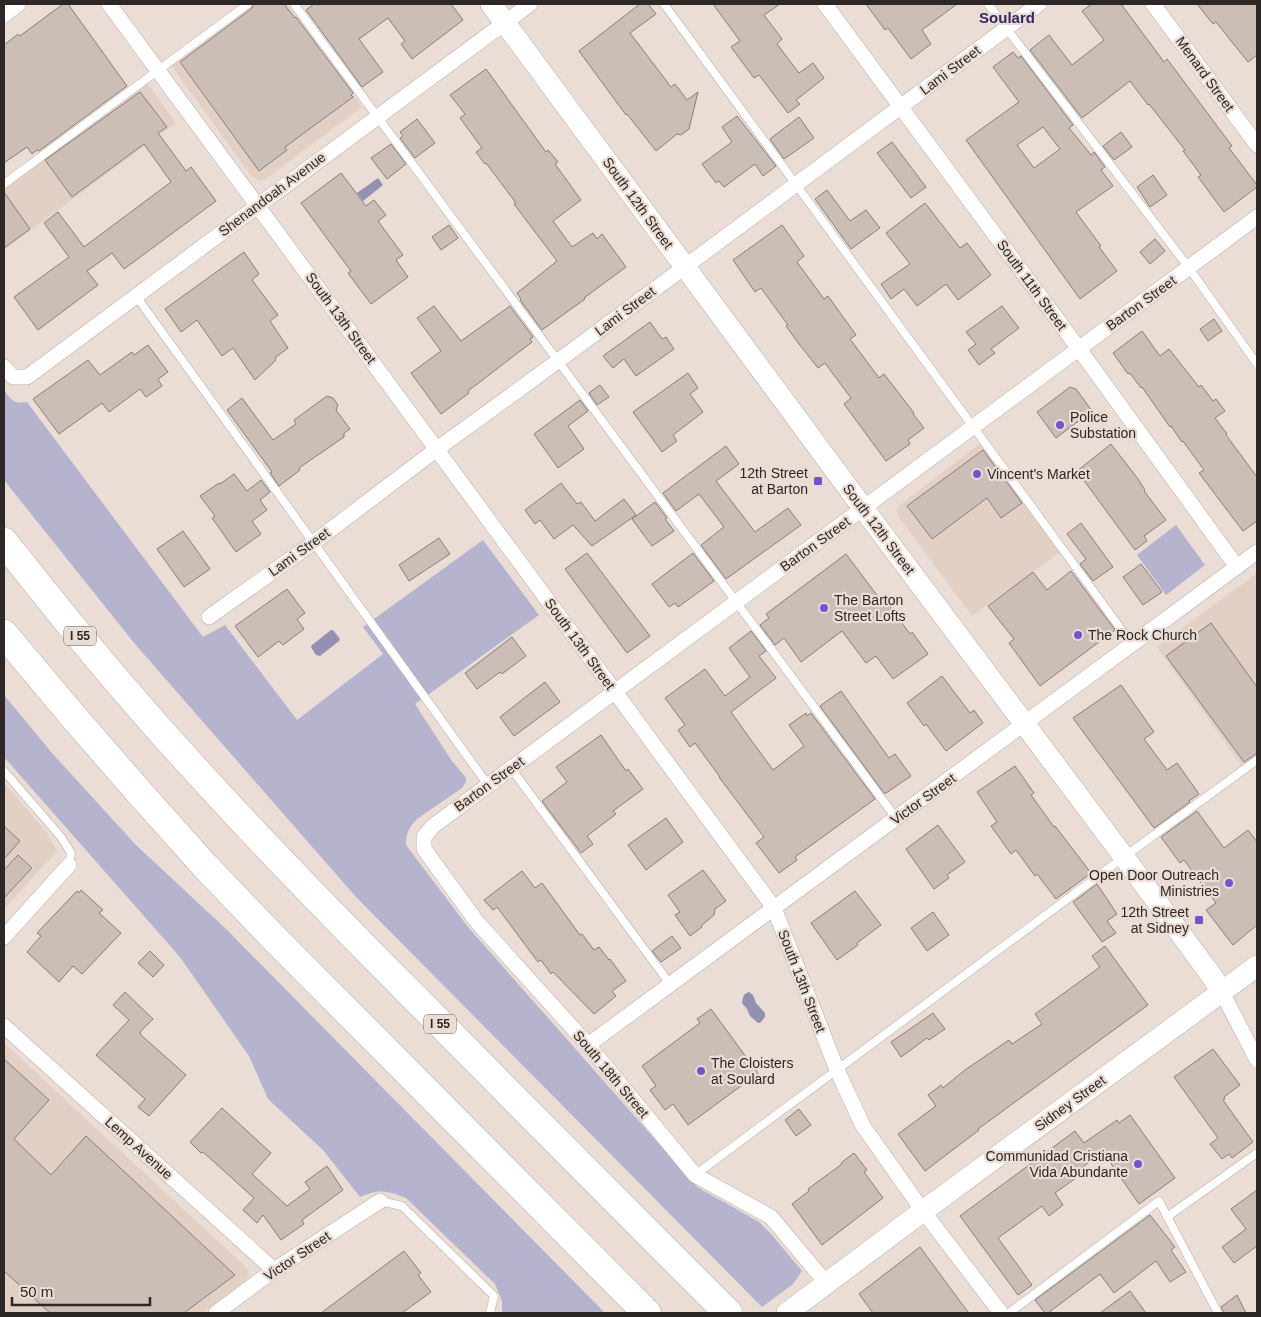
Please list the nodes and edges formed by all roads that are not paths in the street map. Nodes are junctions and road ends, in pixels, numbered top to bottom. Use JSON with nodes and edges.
{"nodes":[{"id":1,"x":18,"y":4,"type":"edge"},
{"id":2,"x":109,"y":4,"type":"edge"},
{"id":3,"x":248,"y":4,"type":"edge"},
{"id":4,"x":294,"y":4,"type":"edge"},
{"id":5,"x":491,"y":4,"type":"edge"},
{"id":6,"x":530,"y":4,"type":"edge"},
{"id":7,"x":664,"y":4,"type":"edge"},
{"id":8,"x":825,"y":4,"type":"edge"},
{"id":9,"x":988,"y":4,"type":"edge"},
{"id":10,"x":1039,"y":4,"type":"edge"},
{"id":11,"x":1153,"y":4,"type":"edge"},
{"id":12,"x":4,"y":15,"type":"edge"},
{"id":13,"x":505,"y":22,"type":"junction"},
{"id":14,"x":1006,"y":28,"type":"junction"},
{"id":15,"x":157,"y":70,"type":"junction"},
{"id":16,"x":900,"y":107,"type":"junction"},
{"id":17,"x":378,"y":116,"type":"junction"},
{"id":18,"x":1257,"y":145,"type":"edge"},
{"id":19,"x":4,"y":184,"type":"edge"},
{"id":20,"x":796,"y":184,"type":"junction"},
{"id":21,"x":257,"y":205,"type":"junction"},
{"id":22,"x":1257,"y":217,"type":"edge"},
{"id":23,"x":685,"y":267,"type":"junction"},
{"id":24,"x":1188,"y":268,"type":"junction"},
{"id":25,"x":136,"y":296,"type":"junction"},
{"id":26,"x":1079,"y":349,"type":"junction"},
{"id":27,"x":558,"y":361,"type":"junction"},
{"id":28,"x":1257,"y":364,"type":"edge"},
{"id":29,"x":8,"y":372,"type":"edge"},
{"id":30,"x":973,"y":427,"type":"junction"},
{"id":31,"x":437,"y":449,"type":"junction"},
{"id":32,"x":863,"y":508,"type":"junction"},
{"id":33,"x":4,"y":542,"type":"edge"},
{"id":34,"x":313,"y":542,"type":"junction"},
{"id":35,"x":1257,"y":552,"type":"edge"},
{"id":36,"x":1237,"y":567,"type":"junction"},
{"id":37,"x":736,"y":602,"type":"junction"},
{"id":38,"x":209,"y":617,"type":"dead end"},
{"id":39,"x":4,"y":634,"type":"edge"},
{"id":40,"x":1132,"y":644,"type":"junction"},
{"id":41,"x":615,"y":692,"type":"junction"},
{"id":42,"x":1024,"y":724,"type":"junction"},
{"id":43,"x":1257,"y":760,"type":"edge"},
{"id":44,"x":511,"y":768,"type":"junction"},
{"id":45,"x":4,"y":771,"type":"edge"},
{"id":46,"x":488,"y":785,"type":"junction"},
{"id":47,"x":896,"y":818,"type":"junction"},
{"id":48,"x":424,"y":837,"type":"joint"},
{"id":49,"x":1124,"y":857,"type":"junction"},
{"id":50,"x":70,"y":865,"type":"joint"},
{"id":51,"x":774,"y":908,"type":"junction"},
{"id":52,"x":4,"y":937,"type":"edge"},
{"id":53,"x":1257,"y":966,"type":"edge"},
{"id":54,"x":670,"y":984,"type":"junction"},
{"id":55,"x":1222,"y":992,"type":"junction"},
{"id":56,"x":4,"y":1026,"type":"edge"},
{"id":57,"x":588,"y":1045,"type":"junction"},
{"id":58,"x":1257,"y":1060,"type":"edge"},
{"id":59,"x":837,"y":1070,"type":"junction"},
{"id":60,"x":1257,"y":1153,"type":"edge"},
{"id":61,"x":696,"y":1175,"type":"junction"},
{"id":62,"x":380,"y":1201,"type":"joint"},
{"id":63,"x":923,"y":1211,"type":"junction"},
{"id":64,"x":1167,"y":1217,"type":"junction"},
{"id":65,"x":274,"y":1270,"type":"junction"},
{"id":66,"x":826,"y":1284,"type":"junction"},
{"id":67,"x":216,"y":1313,"type":"edge"},
{"id":68,"x":490,"y":1313,"type":"edge"},
{"id":69,"x":647,"y":1313,"type":"edge"},
{"id":70,"x":728,"y":1313,"type":"edge"},
{"id":71,"x":787,"y":1313,"type":"edge"},
{"id":72,"x":1001,"y":1313,"type":"edge"},
{"id":73,"x":1009,"y":1313,"type":"edge"},
{"id":74,"x":1218,"y":1313,"type":"edge"}],
"edges":[{"from":1,"to":12,"type":"street"},
{"from":2,"to":15,"type":"street","name":"South 13th Street"},
{"from":3,"to":15,"type":"lane"},
{"from":4,"to":17,"type":"lane"},
{"from":5,"to":13,"type":"street","name":"South 12th Street"},
{"from":6,"to":13,"type":"street","name":"Shenandoah Avenue"},
{"from":7,"to":20,"type":"lane"},
{"from":8,"to":16,"type":"street","name":"South 11th Street"},
{"from":9,"to":14,"type":"lane"},
{"from":10,"to":14,"type":"street","name":"Lami Street"},
{"from":11,"to":18,"type":"street","name":"Menard Street"},
{"from":13,"to":17,"type":"street","name":"Shenandoah Avenue"},
{"from":13,"to":23,"type":"street","name":"South 12th Street"},
{"from":14,"to":16,"type":"street","name":"Lami Street"},
{"from":14,"to":24,"type":"lane"},
{"from":15,"to":19,"type":"lane"},
{"from":15,"to":21,"type":"street","name":"South 13th Street"},
{"from":16,"to":20,"type":"street","name":"Lami Street"},
{"from":16,"to":26,"type":"street","name":"South 11th Street"},
{"from":17,"to":21,"type":"street","name":"Shenandoah Avenue"},
{"from":17,"to":27,"type":"lane"},
{"from":20,"to":23,"type":"street","name":"Lami Street"},
{"from":20,"to":30,"type":"lane"},
{"from":21,"to":25,"type":"street","name":"Shenandoah Avenue"},
{"from":21,"to":31,"type":"street","name":"South 13th Street"},
{"from":22,"to":24,"type":"street","name":"Barton Street"},
{"from":23,"to":27,"type":"street","name":"Lami Street"},
{"from":23,"to":32,"type":"street","name":"South 12th Street"},
{"from":24,"to":26,"type":"street","name":"Barton Street"},
{"from":24,"to":28,"type":"lane"},
{"from":25,"to":29,"type":"street","name":"Shenandoah Avenue"},
{"from":25,"to":34,"type":"lane"},
{"from":26,"to":30,"type":"street","name":"Barton Street"},
{"from":26,"to":36,"type":"street","name":"South 11th Street"},
{"from":27,"to":31,"type":"street","name":"Lami Street"},
{"from":27,"to":37,"type":"lane"},
{"from":30,"to":32,"type":"street","name":"Barton Street"},
{"from":30,"to":40,"type":"lane"},
{"from":31,"to":34,"type":"street","name":"Lami Street"},
{"from":31,"to":41,"type":"street","name":"South 13th Street"},
{"from":32,"to":37,"type":"street","name":"Barton Street"},
{"from":32,"to":42,"type":"street","name":"South 12th Street"},
{"from":33,"to":70,"type":"highway","number":"I 55"},
{"from":34,"to":38,"type":"street","name":"Lami Street"},
{"from":34,"to":46,"type":"lane"},
{"from":35,"to":36,"type":"street","name":"Victor Street"},
{"from":36,"to":40,"type":"street","name":"Victor Street"},
{"from":37,"to":41,"type":"street","name":"Barton Street"},
{"from":37,"to":47,"type":"lane"},
{"from":39,"to":69,"type":"highway"},
{"from":40,"to":42,"type":"street","name":"Victor Street"},
{"from":41,"to":44,"type":"street","name":"Barton Street"},
{"from":41,"to":51,"type":"street","name":"South 13th Street"},
{"from":42,"to":47,"type":"street","name":"Victor Street"},
{"from":42,"to":49,"type":"street","name":"South 12th Street"},
{"from":43,"to":49,"type":"lane"},
{"from":44,"to":46,"type":"street","name":"Barton Street"},
{"from":44,"to":54,"type":"lane"},
{"from":45,"to":50,"type":"lane"},
{"from":46,"to":48,"type":"street","name":"Barton Street"},
{"from":47,"to":51,"type":"street","name":"Victor Street"},
{"from":48,"to":57,"type":"street","name":"South 18th Street"},
{"from":49,"to":55,"type":"street","name":"South 12th Street"},
{"from":49,"to":59,"type":"lane"},
{"from":50,"to":52,"type":"street"},
{"from":51,"to":54,"type":"street","name":"Victor Street"},
{"from":51,"to":59,"type":"street","name":"South 13th Street"},
{"from":53,"to":55,"type":"street","name":"Sidney Street"},
{"from":54,"to":57,"type":"street","name":"Victor Street"},
{"from":55,"to":58,"type":"street","name":"South 12th Street"},
{"from":55,"to":63,"type":"street","name":"Sidney Street"},
{"from":56,"to":65,"type":"street","name":"Lemp Avenue"},
{"from":57,"to":61,"type":"street","name":"South 18th Street"},
{"from":59,"to":61,"type":"lane"},
{"from":59,"to":63,"type":"street","name":"South 13th Street"},
{"from":60,"to":64,"type":"lane"},
{"from":61,"to":66,"type":"street","name":"South 18th Street"},
{"from":62,"to":65,"type":"street","name":"Victor Street"},
{"from":62,"to":68,"type":"lane"},
{"from":63,"to":66,"type":"street","name":"Sidney Street"},
{"from":63,"to":72,"type":"street","name":"South 13th Street"},
{"from":64,"to":73,"type":"lane"},
{"from":64,"to":74,"type":"lane"},
{"from":65,"to":67,"type":"street","name":"Victor Street"},
{"from":66,"to":71,"type":"street","name":"Sidney Street"}]}
